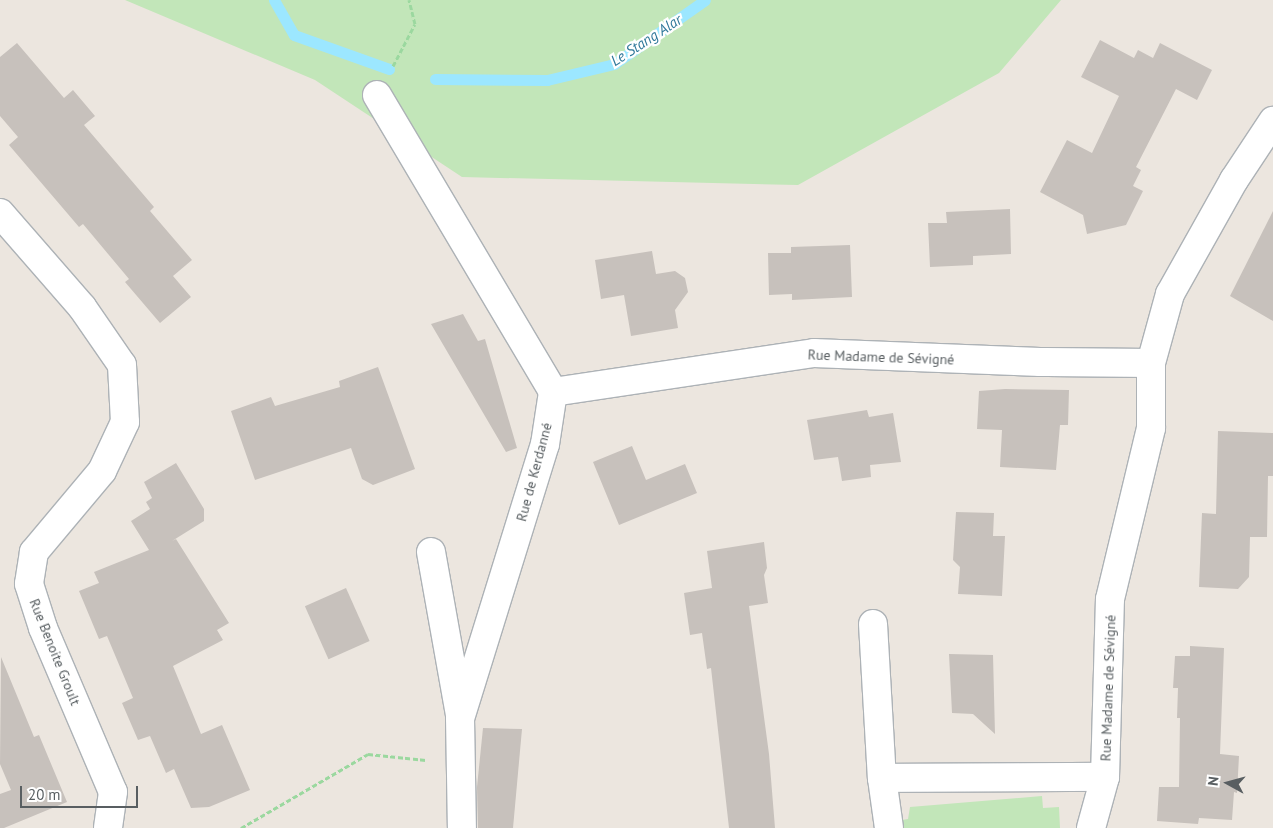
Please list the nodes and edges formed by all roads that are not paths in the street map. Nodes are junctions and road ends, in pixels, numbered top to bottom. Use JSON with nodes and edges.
{"nodes":[{"id":1,"x":377,"y":96,"type":"road end"},
{"id":2,"x":1273,"y":121,"type":"edge"},
{"id":3,"x":0,"y":213,"type":"edge"},
{"id":4,"x":1151,"y":363,"type":"junction"},
{"id":5,"x":553,"y":392,"type":"junction"},
{"id":6,"x":431,"y":552,"type":"dead end"},
{"id":7,"x":873,"y":624,"type":"dead end"},
{"id":8,"x":460,"y":718,"type":"junction"},
{"id":9,"x":1105,"y":777,"type":"junction"},
{"id":10,"x":882,"y":778,"type":"junction"},
{"id":11,"x":108,"y":828,"type":"edge"},
{"id":12,"x":462,"y":828,"type":"edge"},
{"id":13,"x":888,"y":828,"type":"edge"},
{"id":14,"x":1091,"y":828,"type":"edge"}],
"edges":[{"from":1,"to":5,"type":"street"},
{"from":2,"to":4,"type":"street","name":"Rue Madame de Sévigné"},
{"from":3,"to":11,"type":"street","name":"Rue Benoite Groult"},
{"from":4,"to":5,"type":"street","name":"Rue Madame de Sévigné"},
{"from":4,"to":9,"type":"street","name":"Rue Madame de Sévigné"},
{"from":5,"to":8,"type":"street","name":"Rue de Kerdanné"},
{"from":6,"to":8,"type":"street"},
{"from":7,"to":10,"type":"street"},
{"from":8,"to":12,"type":"street","name":"Rue de Kerdanné"},
{"from":9,"to":10,"type":"street","name":"Rue Madame de Sévigné"},
{"from":9,"to":14,"type":"street","name":"Rue Madame de Sévigné"},
{"from":10,"to":13,"type":"street"}]}
